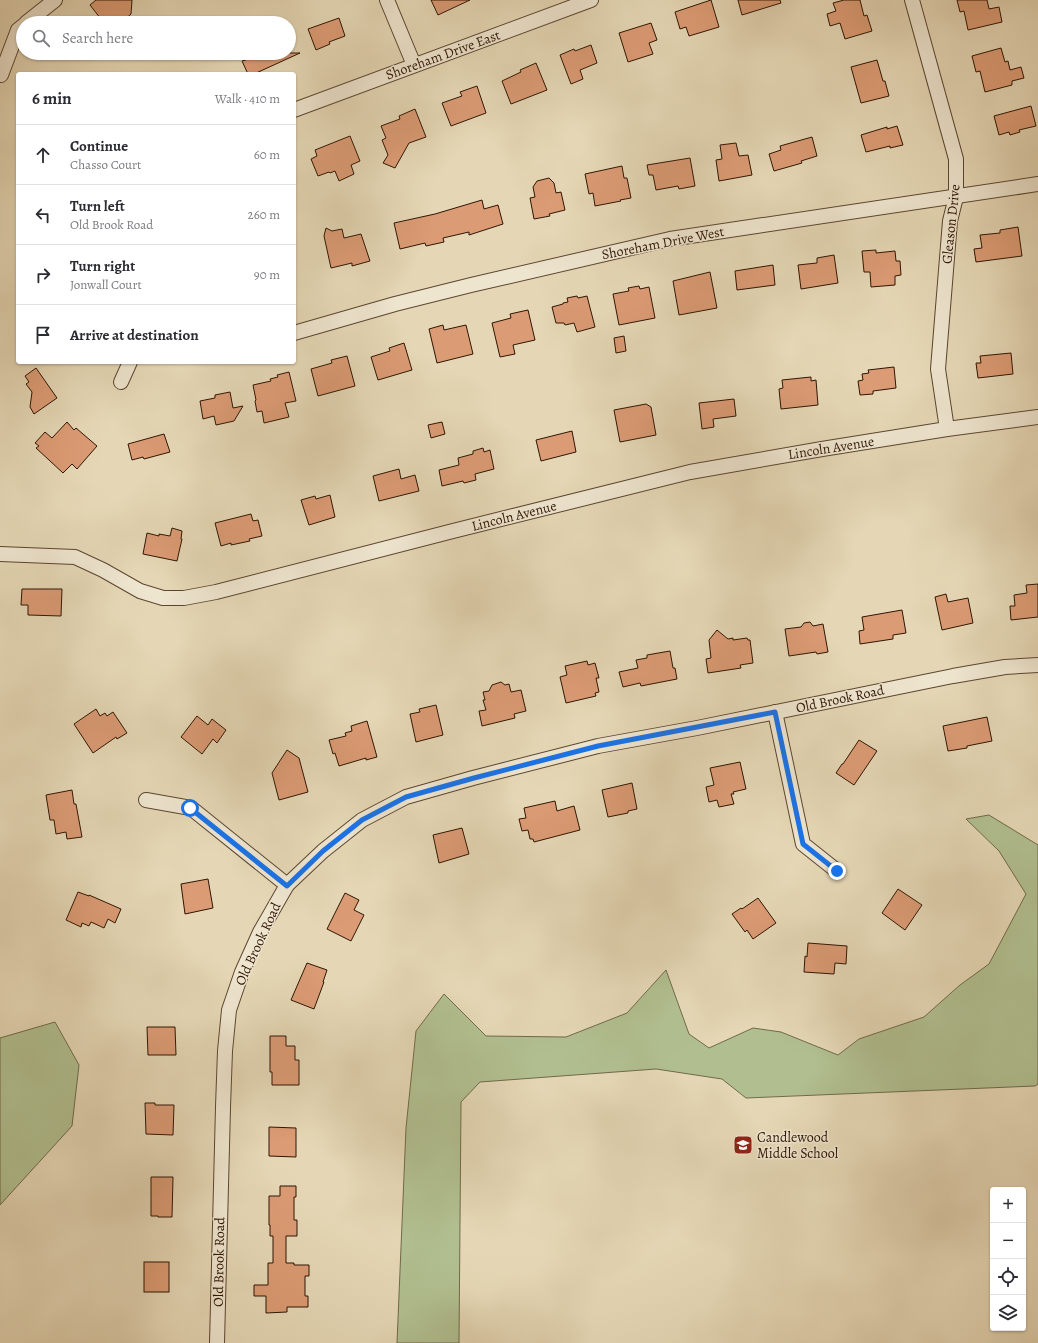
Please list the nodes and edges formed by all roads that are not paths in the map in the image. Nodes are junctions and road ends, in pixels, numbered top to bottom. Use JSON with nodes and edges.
{"nodes":[{"id":1,"x":55,"y":0,"type":"edge"},
{"id":2,"x":386,"y":0,"type":"edge"},
{"id":3,"x":591,"y":0,"type":"edge"},
{"id":4,"x":912,"y":0,"type":"edge"},
{"id":5,"x":35,"y":16,"type":"edge"},
{"id":6,"x":16,"y":35,"type":"edge"},
{"id":7,"x":414,"y":66,"type":"junction"},
{"id":8,"x":1,"y":74,"type":"dead end"},
{"id":9,"x":296,"y":109,"type":"edge"},
{"id":10,"x":1038,"y":184,"type":"edge"},
{"id":11,"x":956,"y":197,"type":"junction"},
{"id":12,"x":296,"y":333,"type":"edge"},
{"id":13,"x":129,"y":364,"type":"edge"},
{"id":14,"x":121,"y":382,"type":"dead end"},
{"id":15,"x":1038,"y":417,"type":"edge"},
{"id":16,"x":947,"y":429,"type":"junction"},
{"id":17,"x":0,"y":554,"type":"edge"},
{"id":18,"x":1038,"y":665,"type":"edge"},
{"id":19,"x":775,"y":712,"type":"junction"},
{"id":20,"x":146,"y":800,"type":"dead end"},
{"id":21,"x":837,"y":871,"type":"dead end"},
{"id":22,"x":287,"y":886,"type":"junction"},
{"id":23,"x":217,"y":1343,"type":"edge"}],
"edges":[{"from":1,"to":5,"type":"street"},
{"from":2,"to":7,"type":"street"},
{"from":3,"to":7,"type":"street","name":"Shoreham Drive East"},
{"from":4,"to":11,"type":"street","name":"Gleason Drive"},
{"from":6,"to":8,"type":"street"},
{"from":7,"to":9,"type":"street","name":"Shoreham Drive East"},
{"from":10,"to":11,"type":"street","name":"Shoreham Drive West"},
{"from":11,"to":12,"type":"street","name":"Shoreham Drive West"},
{"from":11,"to":16,"type":"street","name":"Gleason Drive"},
{"from":13,"to":14,"type":"street"},
{"from":15,"to":16,"type":"street","name":"Lincoln Avenue"},
{"from":16,"to":17,"type":"street","name":"Lincoln Avenue"},
{"from":18,"to":19,"type":"street","name":"Old Brook Road"},
{"from":19,"to":21,"type":"street"},
{"from":19,"to":22,"type":"street","name":"Old Brook Road"},
{"from":20,"to":22,"type":"street"},
{"from":22,"to":23,"type":"street","name":"Old Brook Road"}]}
